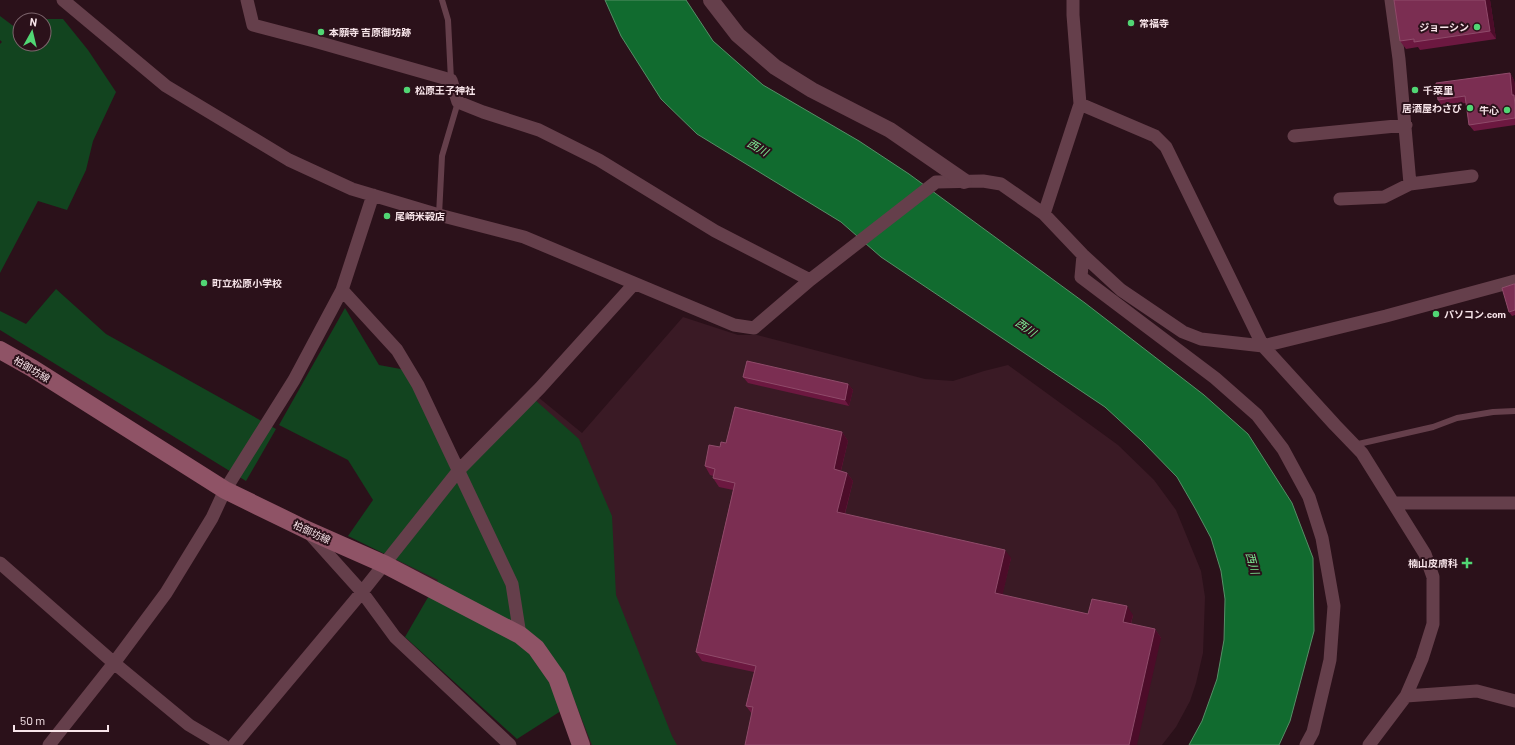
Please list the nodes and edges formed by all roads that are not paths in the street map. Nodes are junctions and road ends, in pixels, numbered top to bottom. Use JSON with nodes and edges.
{"nodes":[{"id":1,"x":63,"y":0,"type":"edge"},
{"id":2,"x":247,"y":0,"type":"edge"},
{"id":3,"x":442,"y":0,"type":"edge"},
{"id":4,"x":712,"y":0,"type":"edge"},
{"id":5,"x":1073,"y":0,"type":"edge"},
{"id":6,"x":1391,"y":0,"type":"edge"},
{"id":7,"x":451,"y":80,"type":"junction"},
{"id":8,"x":458,"y":102,"type":"junction"},
{"id":9,"x":1080,"y":104,"type":"junction"},
{"id":10,"x":1406,"y":125,"type":"junction"},
{"id":11,"x":1294,"y":136,"type":"dead end"},
{"id":12,"x":1472,"y":176,"type":"dead end"},
{"id":13,"x":964,"y":181,"type":"junction"},
{"id":14,"x":1410,"y":184,"type":"junction"},
{"id":15,"x":373,"y":195,"type":"junction"},
{"id":16,"x":1340,"y":199,"type":"dead end"},
{"id":17,"x":1044,"y":214,"type":"junction"},
{"id":18,"x":439,"y":215,"type":"junction"},
{"id":19,"x":1083,"y":255,"type":"junction"},
{"id":20,"x":810,"y":280,"type":"junction"},
{"id":21,"x":1515,"y":281,"type":"edge"},
{"id":22,"x":634,"y":284,"type":"junction"},
{"id":23,"x":342,"y":290,"type":"junction"},
{"id":24,"x":1263,"y":346,"type":"junction"},
{"id":25,"x":0,"y":350,"type":"edge"},
{"id":26,"x":1515,"y":411,"type":"edge"},
{"id":27,"x":1354,"y":445,"type":"junction"},
{"id":28,"x":459,"y":470,"type":"junction"},
{"id":29,"x":225,"y":490,"type":"junction"},
{"id":30,"x":1394,"y":503,"type":"junction"},
{"id":31,"x":1515,"y":503,"type":"edge"},
{"id":32,"x":307,"y":530,"type":"junction"},
{"id":33,"x":0,"y":563,"type":"edge"},
{"id":34,"x":384,"y":564,"type":"junction"},
{"id":35,"x":362,"y":592,"type":"junction"},
{"id":36,"x":520,"y":635,"type":"junction"},
{"id":37,"x":114,"y":663,"type":"junction"},
{"id":38,"x":1406,"y":696,"type":"junction"},
{"id":39,"x":1515,"y":701,"type":"edge"},
{"id":40,"x":49,"y":745,"type":"edge"},
{"id":41,"x":223,"y":745,"type":"edge"},
{"id":42,"x":234,"y":745,"type":"edge"},
{"id":43,"x":510,"y":745,"type":"edge"},
{"id":44,"x":581,"y":745,"type":"edge"},
{"id":45,"x":1306,"y":745,"type":"edge"},
{"id":46,"x":1369,"y":745,"type":"edge"}],
"edges":[{"from":1,"to":15,"type":"street"},
{"from":2,"to":7,"type":"street"},
{"from":3,"to":7,"type":"lane"},
{"from":4,"to":13,"type":"street"},
{"from":5,"to":9,"type":"street"},
{"from":6,"to":10,"type":"street"},
{"from":7,"to":8,"type":"street"},
{"from":8,"to":18,"type":"lane"},
{"from":8,"to":20,"type":"street"},
{"from":9,"to":17,"type":"street"},
{"from":9,"to":24,"type":"street"},
{"from":10,"to":11,"type":"street"},
{"from":10,"to":14,"type":"street"},
{"from":12,"to":14,"type":"street"},
{"from":13,"to":17,"type":"street"},
{"from":13,"to":20,"type":"street"},
{"from":14,"to":16,"type":"street"},
{"from":15,"to":18,"type":"street"},
{"from":15,"to":23,"type":"street"},
{"from":17,"to":19,"type":"street"},
{"from":18,"to":22,"type":"street"},
{"from":19,"to":24,"type":"street"},
{"from":19,"to":45,"type":"street"},
{"from":20,"to":22,"type":"street"},
{"from":21,"to":24,"type":"street"},
{"from":22,"to":28,"type":"street"},
{"from":23,"to":28,"type":"street"},
{"from":23,"to":29,"type":"street"},
{"from":24,"to":27,"type":"street"},
{"from":25,"to":29,"type":"main road","name":"柏御坊線"},
{"from":26,"to":27,"type":"lane"},
{"from":27,"to":30,"type":"street"},
{"from":28,"to":34,"type":"street"},
{"from":28,"to":36,"type":"street"},
{"from":29,"to":32,"type":"main road","name":"柏御坊線"},
{"from":29,"to":37,"type":"street"},
{"from":30,"to":31,"type":"street"},
{"from":30,"to":38,"type":"street"},
{"from":32,"to":34,"type":"main road","name":"柏御坊線"},
{"from":32,"to":35,"type":"street"},
{"from":33,"to":37,"type":"street"},
{"from":34,"to":35,"type":"street"},
{"from":34,"to":36,"type":"main road","name":"柏御坊線"},
{"from":35,"to":42,"type":"street"},
{"from":35,"to":43,"type":"street"},
{"from":36,"to":44,"type":"main road","name":"柏御坊線"},
{"from":37,"to":40,"type":"street"},
{"from":37,"to":41,"type":"street"},
{"from":38,"to":39,"type":"street"},
{"from":38,"to":46,"type":"street"}]}
